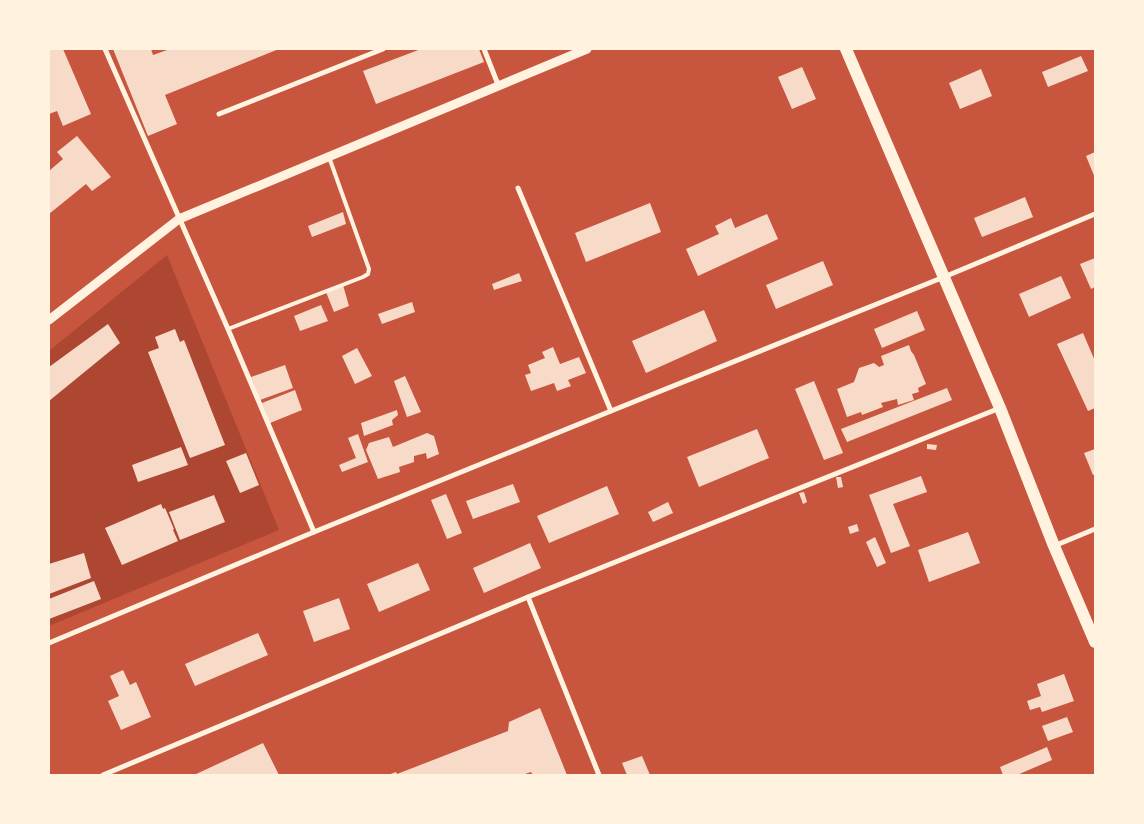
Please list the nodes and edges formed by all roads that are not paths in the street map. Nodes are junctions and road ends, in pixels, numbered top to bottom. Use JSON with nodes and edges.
{"nodes":[{"id":1,"x":106,"y":49,"type":"edge"},
{"id":2,"x":382,"y":49,"type":"edge"},
{"id":3,"x":484,"y":49,"type":"edge"},
{"id":4,"x":587,"y":49,"type":"edge"},
{"id":5,"x":846,"y":49,"type":"edge"},
{"id":6,"x":499,"y":87,"type":"junction"},
{"id":7,"x":219,"y":114,"type":"dead end"},
{"id":8,"x":329,"y":157,"type":"junction"},
{"id":9,"x":518,"y":188,"type":"dead end"},
{"id":10,"x":1095,"y":214,"type":"edge"},
{"id":11,"x":179,"y":219,"type":"junction"},
{"id":12,"x":944,"y":277,"type":"junction"},
{"id":13,"x":49,"y":320,"type":"edge"},
{"id":14,"x":228,"y":329,"type":"junction"},
{"id":15,"x":1000,"y":408,"type":"junction"},
{"id":16,"x":611,"y":411,"type":"junction"},
{"id":17,"x":1095,"y":529,"type":"edge"},
{"id":18,"x":314,"y":532,"type":"junction"},
{"id":19,"x":1054,"y":546,"type":"junction"},
{"id":20,"x":528,"y":596,"type":"junction"},
{"id":21,"x":1095,"y":642,"type":"edge"},
{"id":22,"x":49,"y":643,"type":"edge"},
{"id":23,"x":103,"y":775,"type":"edge"},
{"id":24,"x":599,"y":775,"type":"edge"}],
"edges":[{"from":1,"to":11,"type":"street"},
{"from":2,"to":7,"type":"street"},
{"from":3,"to":6,"type":"street"},
{"from":4,"to":6,"type":"street"},
{"from":5,"to":12,"type":"main road"},
{"from":6,"to":8,"type":"street"},
{"from":8,"to":11,"type":"street"},
{"from":8,"to":14,"type":"lane"},
{"from":9,"to":16,"type":"street"},
{"from":10,"to":12,"type":"street"},
{"from":11,"to":13,"type":"street"},
{"from":11,"to":14,"type":"street"},
{"from":12,"to":15,"type":"main road"},
{"from":12,"to":16,"type":"street"},
{"from":14,"to":18,"type":"street"},
{"from":15,"to":19,"type":"main road"},
{"from":15,"to":20,"type":"street"},
{"from":16,"to":18,"type":"street"},
{"from":17,"to":19,"type":"street"},
{"from":18,"to":22,"type":"street"},
{"from":19,"to":21,"type":"main road"},
{"from":20,"to":23,"type":"street"},
{"from":20,"to":24,"type":"street"}]}
